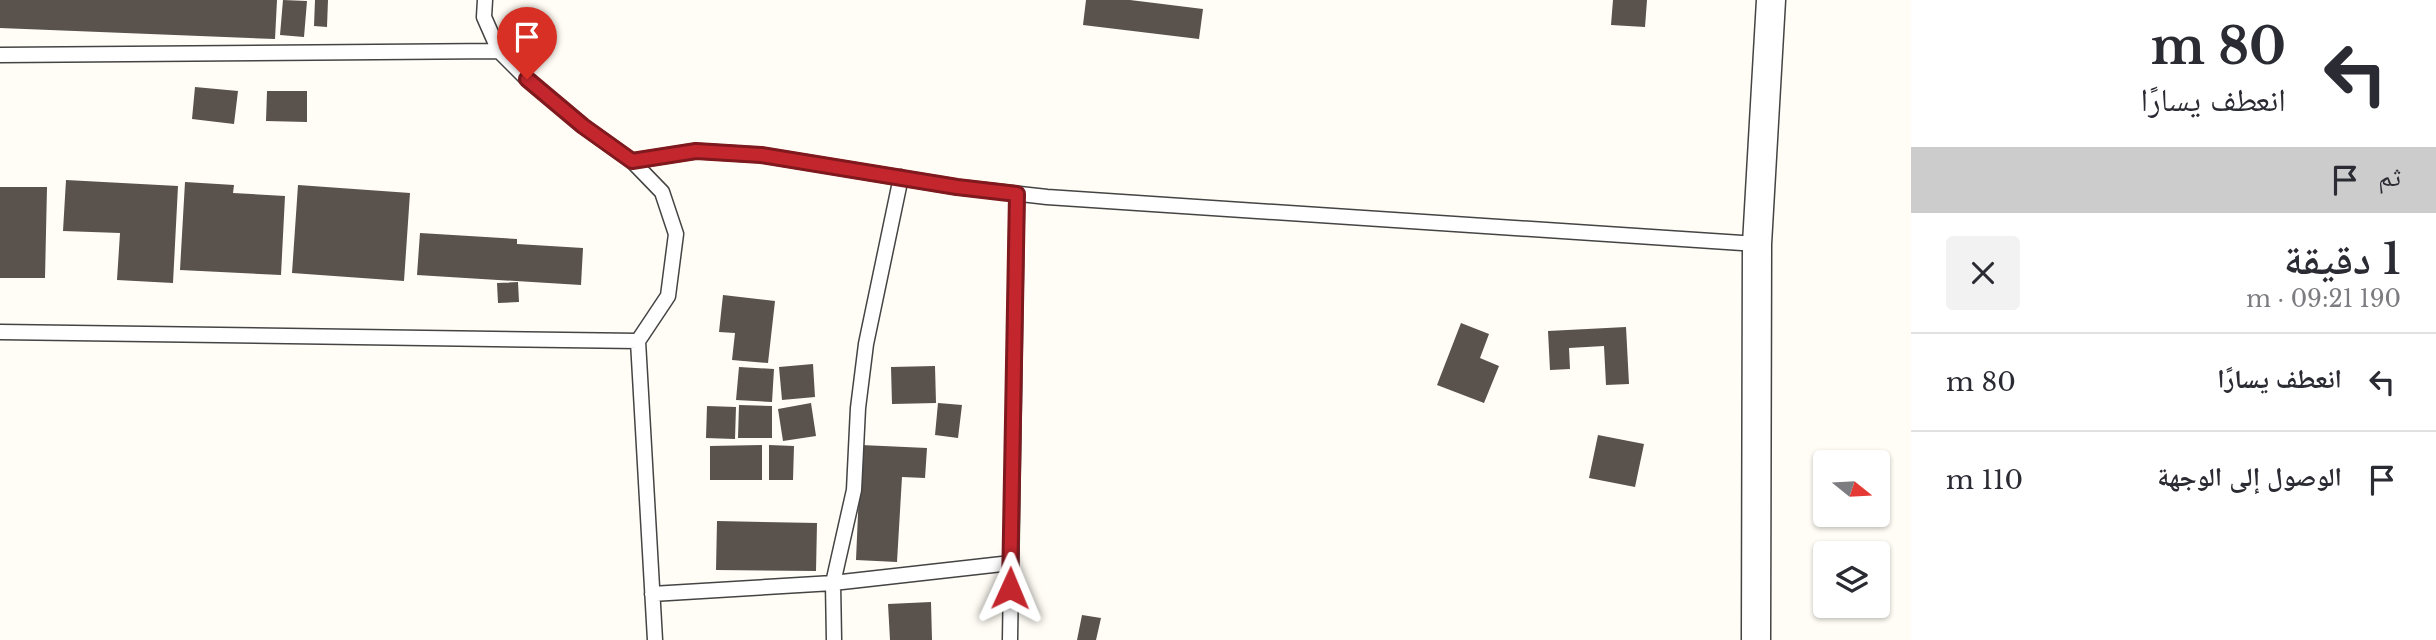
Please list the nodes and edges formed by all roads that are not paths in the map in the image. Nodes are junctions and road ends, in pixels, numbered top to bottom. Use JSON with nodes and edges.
{"nodes":[{"id":1,"x":485,"y":0,"type":"edge"},
{"id":2,"x":1771,"y":0,"type":"edge"},
{"id":3,"x":499,"y":51,"type":"junction"},
{"id":4,"x":0,"y":55,"type":"edge"},
{"id":5,"x":632,"y":161,"type":"junction"},
{"id":6,"x":901,"y":177,"type":"junction"},
{"id":7,"x":1017,"y":194,"type":"junction"},
{"id":8,"x":1757,"y":244,"type":"junction"},
{"id":9,"x":0,"y":332,"type":"edge"},
{"id":10,"x":638,"y":341,"type":"junction"},
{"id":11,"x":1011,"y":563,"type":"junction"},
{"id":12,"x":833,"y":583,"type":"junction"},
{"id":13,"x":652,"y":594,"type":"junction"},
{"id":14,"x":655,"y":640,"type":"edge"},
{"id":15,"x":834,"y":640,"type":"edge"},
{"id":16,"x":1010,"y":640,"type":"edge"},
{"id":17,"x":1756,"y":640,"type":"edge"}],
"edges":[{"from":1,"to":3,"type":"lane"},
{"from":2,"to":8,"type":"street"},
{"from":3,"to":4,"type":"lane"},
{"from":3,"to":5,"type":"lane"},
{"from":5,"to":6,"type":"lane"},
{"from":5,"to":10,"type":"lane"},
{"from":6,"to":7,"type":"lane"},
{"from":6,"to":12,"type":"lane"},
{"from":7,"to":8,"type":"lane"},
{"from":7,"to":11,"type":"lane"},
{"from":8,"to":17,"type":"street"},
{"from":9,"to":10,"type":"lane"},
{"from":10,"to":13,"type":"lane"},
{"from":11,"to":12,"type":"lane"},
{"from":11,"to":16,"type":"lane"},
{"from":12,"to":13,"type":"lane"},
{"from":12,"to":15,"type":"lane"},
{"from":13,"to":14,"type":"lane"}]}
